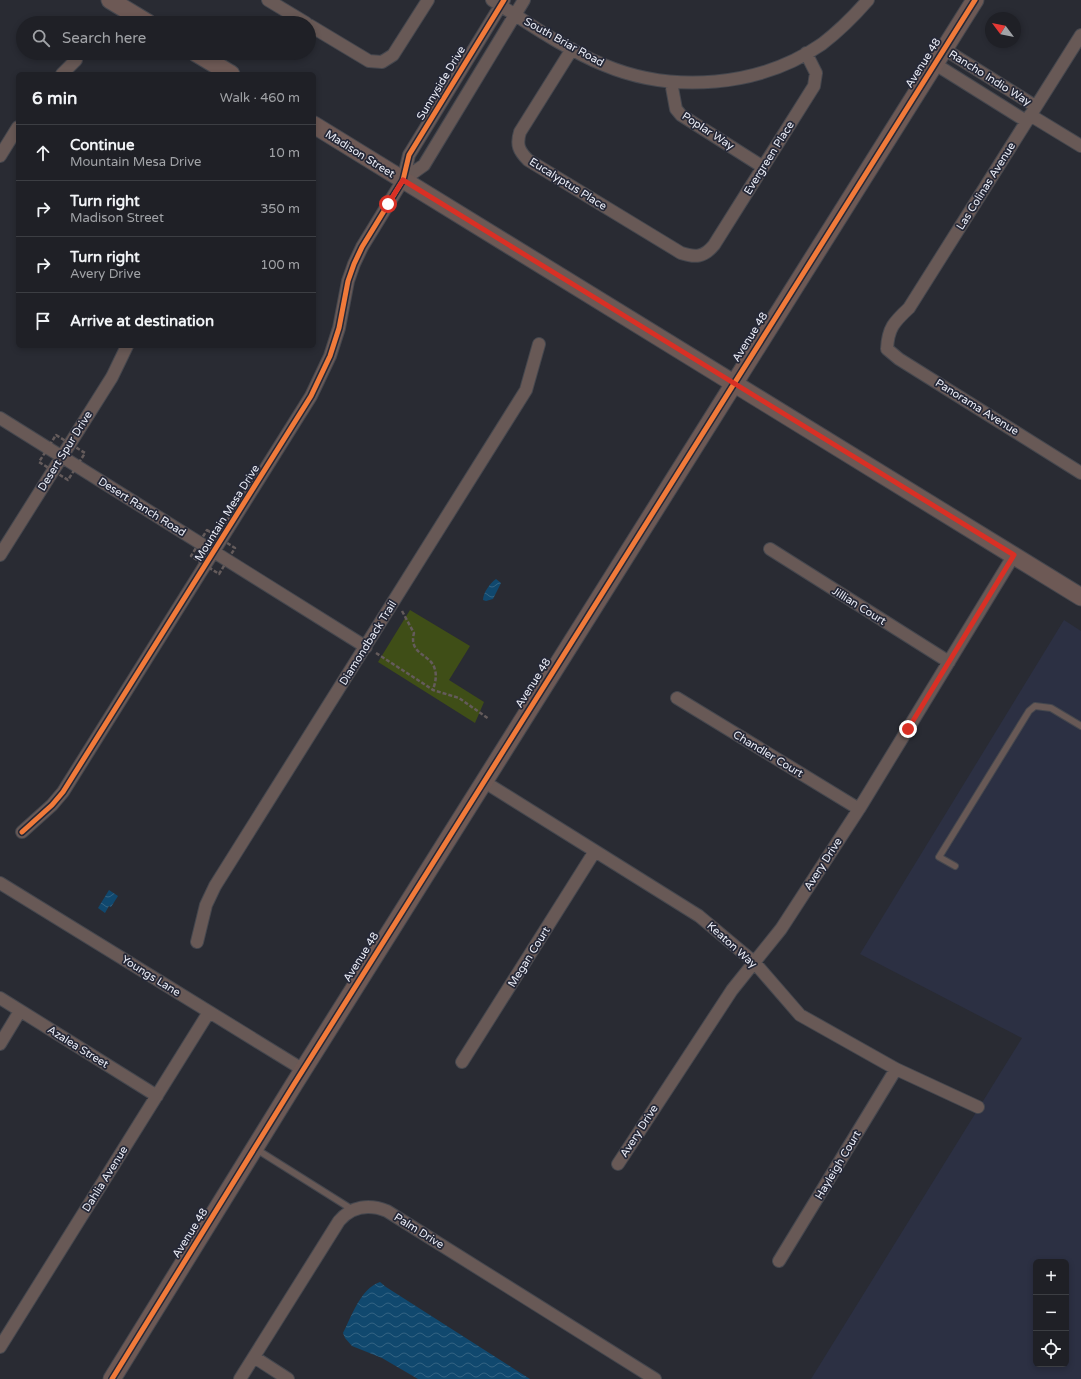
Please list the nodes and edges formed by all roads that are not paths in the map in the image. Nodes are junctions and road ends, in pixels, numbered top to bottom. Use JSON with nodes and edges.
{"nodes":[{"id":1,"x":112,"y":0,"type":"edge"},
{"id":2,"x":268,"y":0,"type":"edge"},
{"id":3,"x":428,"y":0,"type":"edge"},
{"id":4,"x":524,"y":0,"type":"edge"},
{"id":5,"x":868,"y":0,"type":"edge"},
{"id":6,"x":975,"y":0,"type":"edge"},
{"id":7,"x":499,"y":2,"type":"edge"},
{"id":8,"x":516,"y":15,"type":"junction"},
{"id":9,"x":137,"y":16,"type":"edge"},
{"id":10,"x":294,"y":16,"type":"edge"},
{"id":11,"x":316,"y":29,"type":"edge"},
{"id":12,"x":1081,"y":35,"type":"edge"},
{"id":13,"x":572,"y":49,"type":"junction"},
{"id":14,"x":944,"y":49,"type":"junction"},
{"id":15,"x":806,"y":53,"type":"junction"},
{"id":16,"x":76,"y":60,"type":"dead end"},
{"id":17,"x":208,"y":60,"type":"edge"},
{"id":18,"x":935,"y":64,"type":"junction"},
{"id":19,"x":64,"y":72,"type":"edge"},
{"id":20,"x":228,"y":72,"type":"edge"},
{"id":21,"x":671,"y":82,"type":"junction"},
{"id":22,"x":1031,"y":114,"type":"junction"},
{"id":23,"x":440,"y":121,"type":"junction"},
{"id":24,"x":316,"y":126,"type":"edge"},
{"id":25,"x":16,"y":130,"type":"edge"},
{"id":26,"x":1081,"y":146,"type":"edge"},
{"id":27,"x":0,"y":156,"type":"edge"},
{"id":28,"x":763,"y":167,"type":"junction"},
{"id":29,"x":403,"y":180,"type":"junction"},
{"id":30,"x":700,"y":257,"type":"joint"},
{"id":31,"x":887,"y":334,"type":"joint"},
{"id":32,"x":539,"y":344,"type":"dead end"},
{"id":33,"x":126,"y":348,"type":"edge"},
{"id":34,"x":733,"y":382,"type":"junction"},
{"id":35,"x":0,"y":418,"type":"edge"},
{"id":36,"x":61,"y":457,"type":"junction"},
{"id":37,"x":1081,"y":473,"type":"edge"},
{"id":38,"x":770,"y":549,"type":"dead end"},
{"id":39,"x":214,"y":552,"type":"junction"},
{"id":40,"x":0,"y":555,"type":"edge"},
{"id":41,"x":1014,"y":555,"type":"junction"},
{"id":42,"x":1081,"y":597,"type":"edge"},
{"id":43,"x":371,"y":650,"type":"junction"},
{"id":44,"x":949,"y":662,"type":"junction"},
{"id":45,"x":677,"y":698,"type":"dead end"},
{"id":46,"x":1081,"y":726,"type":"edge"},
{"id":47,"x":483,"y":781,"type":"junction"},
{"id":48,"x":859,"y":809,"type":"junction"},
{"id":49,"x":22,"y":832,"type":"dead end"},
{"id":50,"x":595,"y":851,"type":"junction"},
{"id":51,"x":955,"y":866,"type":"dead end"},
{"id":52,"x":0,"y":883,"type":"edge"},
{"id":53,"x":197,"y":942,"type":"dead end"},
{"id":54,"x":754,"y":962,"type":"junction"},
{"id":55,"x":0,"y":998,"type":"edge"},
{"id":56,"x":20,"y":1011,"type":"junction"},
{"id":57,"x":210,"y":1012,"type":"junction"},
{"id":58,"x":0,"y":1044,"type":"edge"},
{"id":59,"x":462,"y":1062,"type":"dead end"},
{"id":60,"x":302,"y":1069,"type":"junction"},
{"id":61,"x":896,"y":1069,"type":"junction"},
{"id":62,"x":157,"y":1096,"type":"junction"},
{"id":63,"x":978,"y":1108,"type":"dead end"},
{"id":64,"x":254,"y":1148,"type":"junction"},
{"id":65,"x":618,"y":1164,"type":"dead end"},
{"id":66,"x":353,"y":1210,"type":"junction"},
{"id":67,"x":779,"y":1262,"type":"dead end"},
{"id":68,"x":0,"y":1347,"type":"edge"},
{"id":69,"x":254,"y":1357,"type":"junction"},
{"id":70,"x":112,"y":1379,"type":"edge"},
{"id":71,"x":240,"y":1379,"type":"edge"},
{"id":72,"x":288,"y":1379,"type":"edge"},
{"id":73,"x":655,"y":1379,"type":"edge"}],
"edges":[{"from":1,"to":9,"type":"main road"},
{"from":2,"to":10,"type":"street"},
{"from":3,"to":11,"type":"street"},
{"from":4,"to":8,"type":"street","name":"Sunnyside Drive"},
{"from":5,"to":15,"type":"street","name":"South Briar Road"},
{"from":6,"to":14,"type":"main road","name":"Avenue 48"},
{"from":7,"to":8,"type":"street","name":"South Briar Road"},
{"from":7,"to":23,"type":"street","name":"Sunnyside Drive"},
{"from":8,"to":13,"type":"street","name":"South Briar Road"},
{"from":8,"to":23,"type":"street","name":"Sunnyside Drive"},
{"from":12,"to":22,"type":"street","name":"Las Colinas Avenue"},
{"from":13,"to":21,"type":"street","name":"South Briar Road"},
{"from":13,"to":30,"type":"street","name":"Eucalyptus Place"},
{"from":14,"to":18,"type":"main road","name":"Avenue 48"},
{"from":14,"to":22,"type":"street","name":"Rancho Indio Way"},
{"from":15,"to":21,"type":"street","name":"South Briar Road"},
{"from":15,"to":28,"type":"street","name":"Evergreen Place"},
{"from":16,"to":19,"type":"street"},
{"from":17,"to":20,"type":"main road"},
{"from":18,"to":22,"type":"street","name":"Rancho Indio Way"},
{"from":18,"to":34,"type":"main road","name":"Avenue 48"},
{"from":21,"to":28,"type":"street","name":"Poplar Way"},
{"from":22,"to":26,"type":"street"},
{"from":22,"to":31,"type":"street","name":"Las Colinas Avenue"},
{"from":23,"to":29,"type":"street","name":"Sunnyside Drive"},
{"from":23,"to":29,"type":"street","name":"Sunnyside Drive"},
{"from":24,"to":29,"type":"main road","name":"Madison Street"},
{"from":25,"to":27,"type":"street"},
{"from":28,"to":30,"type":"street","name":"Evergreen Place"},
{"from":29,"to":34,"type":"main road","name":"Madison Street"},
{"from":29,"to":39,"type":"street","name":"Mountain Mesa Drive"},
{"from":31,"to":37,"type":"street","name":"Panorama Avenue"},
{"from":32,"to":43,"type":"street","name":"Diamondback Trail"},
{"from":33,"to":36,"type":"street","name":"Desert Spur Drive"},
{"from":34,"to":41,"type":"main road","name":"Madison Street"},
{"from":34,"to":47,"type":"main road","name":"Avenue 48"},
{"from":35,"to":36,"type":"street","name":"Desert Ranch Road"},
{"from":36,"to":39,"type":"street","name":"Desert Ranch Road"},
{"from":36,"to":40,"type":"street","name":"Desert Spur Drive"},
{"from":38,"to":44,"type":"street","name":"Jillian Court"},
{"from":39,"to":43,"type":"street","name":"Desert Ranch Road"},
{"from":39,"to":49,"type":"street","name":"Mountain Mesa Drive"},
{"from":41,"to":42,"type":"main road","name":"Madison Street"},
{"from":41,"to":44,"type":"street","name":"Avery Drive"},
{"from":43,"to":53,"type":"street","name":"Diamondback Trail"},
{"from":44,"to":48,"type":"street","name":"Avery Drive"},
{"from":45,"to":48,"type":"street","name":"Chandler Court"},
{"from":46,"to":51,"type":"lane"},
{"from":47,"to":50,"type":"street","name":"Keaton Way"},
{"from":47,"to":60,"type":"main road","name":"Avenue 48"},
{"from":48,"to":54,"type":"street","name":"Avery Drive"},
{"from":50,"to":54,"type":"street","name":"Keaton Way"},
{"from":50,"to":59,"type":"street","name":"Megan Court"},
{"from":52,"to":57,"type":"street","name":"Youngs Lane"},
{"from":54,"to":61,"type":"street","name":"Keaton Way"},
{"from":54,"to":65,"type":"street","name":"Avery Drive"},
{"from":55,"to":56,"type":"street","name":"Azalea Street"},
{"from":56,"to":58,"type":"street"},
{"from":56,"to":62,"type":"street","name":"Azalea Street"},
{"from":57,"to":60,"type":"street","name":"Youngs Lane"},
{"from":57,"to":62,"type":"street","name":"Dahlia Avenue"},
{"from":60,"to":64,"type":"main road","name":"Avenue 48"},
{"from":61,"to":63,"type":"street","name":"Keaton Way"},
{"from":61,"to":67,"type":"street","name":"Hayleigh Court"},
{"from":62,"to":68,"type":"street","name":"Dahlia Avenue"},
{"from":64,"to":66,"type":"lane"},
{"from":64,"to":70,"type":"main road","name":"Avenue 48"},
{"from":66,"to":69,"type":"street"},
{"from":66,"to":73,"type":"street","name":"Palm Drive"},
{"from":69,"to":71,"type":"street"},
{"from":69,"to":72,"type":"street"}]}
